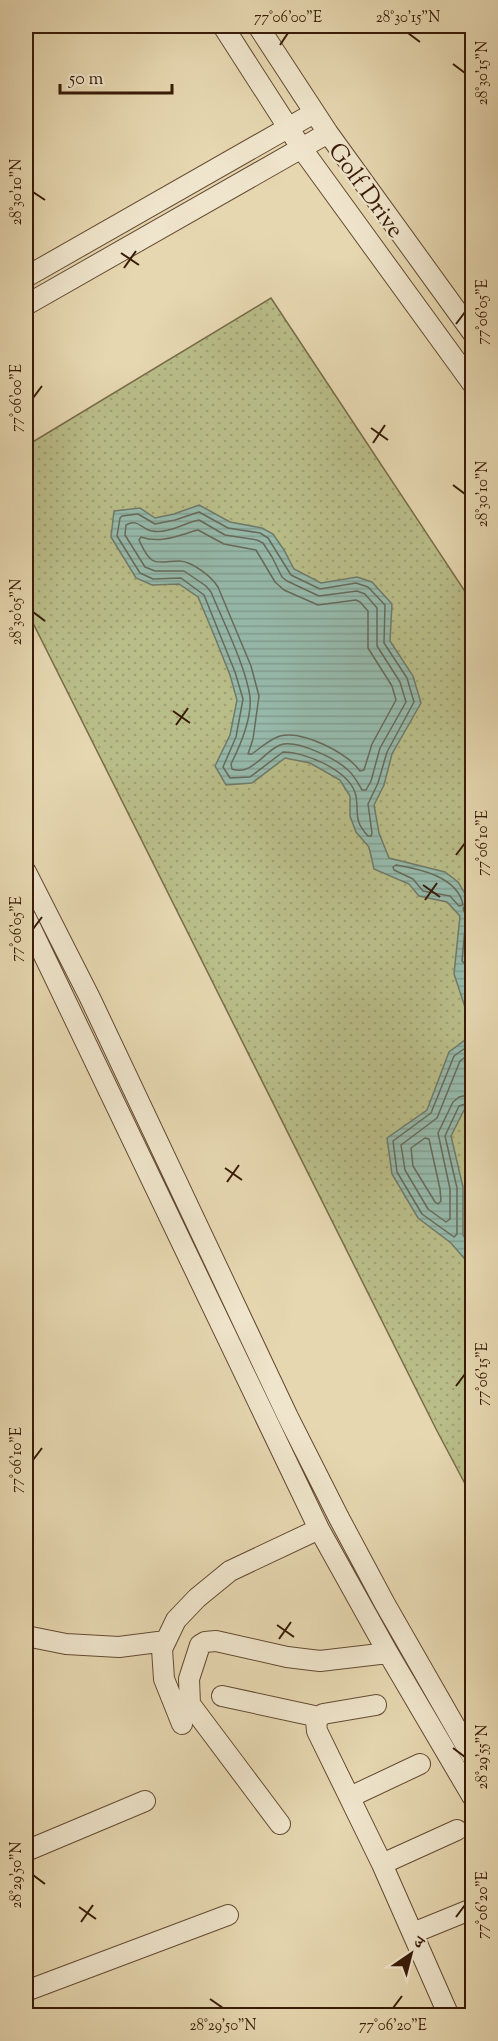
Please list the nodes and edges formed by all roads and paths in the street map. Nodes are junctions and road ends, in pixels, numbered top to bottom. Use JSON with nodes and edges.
{"nodes":[{"id":1,"x":223,"y":26,"type":"edge"},
{"id":2,"x":258,"y":26,"type":"edge"},
{"id":3,"x":314,"y":112,"type":"junction"},
{"id":4,"x":288,"y":127,"type":"junction"},
{"id":5,"x":328,"y":133,"type":"junction"},
{"id":6,"x":302,"y":148,"type":"junction"},
{"id":7,"x":26,"y":277,"type":"edge"},
{"id":8,"x":26,"y":305,"type":"edge"},
{"id":9,"x":472,"y":332,"type":"edge"},
{"id":10,"x":472,"y":383,"type":"edge"},
{"id":11,"x":26,"y":872,"type":"edge"},
{"id":12,"x":26,"y":918,"type":"edge"},
{"id":13,"x":90,"y":998,"type":"junction"},
{"id":14,"x":70,"y":1008,"type":"junction"},
{"id":15,"x":319,"y":1528,"type":"junction"},
{"id":16,"x":26,"y":1636,"type":"edge"},
{"id":17,"x":166,"y":1641,"type":"junction"},
{"id":18,"x":388,"y":1653,"type":"junction"},
{"id":19,"x":418,"y":1663,"type":"junction"},
{"id":20,"x":399,"y":1673,"type":"junction"},
{"id":21,"x":222,"y":1696,"type":"dead end"},
{"id":22,"x":376,"y":1705,"type":"dead end"},
{"id":23,"x":319,"y":1717,"type":"junction"},
{"id":24,"x":182,"y":1724,"type":"dead end"},
{"id":25,"x":472,"y":1756,"type":"edge"},
{"id":26,"x":420,"y":1764,"type":"dead end"},
{"id":27,"x":472,"y":1796,"type":"edge"},
{"id":28,"x":350,"y":1797,"type":"junction"},
{"id":29,"x":145,"y":1801,"type":"dead end"},
{"id":30,"x":280,"y":1824,"type":"dead end"},
{"id":31,"x":457,"y":1830,"type":"dead end"},
{"id":32,"x":26,"y":1851,"type":"edge"},
{"id":33,"x":382,"y":1864,"type":"junction"},
{"id":34,"x":472,"y":1909,"type":"edge"},
{"id":35,"x":228,"y":1915,"type":"dead end"},
{"id":36,"x":413,"y":1933,"type":"junction"},
{"id":37,"x":26,"y":1991,"type":"edge"},
{"id":38,"x":448,"y":2016,"type":"edge"}],
"edges":[{"from":1,"to":4,"type":"street","name":"Golf Drive"},
{"from":2,"to":3,"type":"street","name":"Golf Drive"},
{"from":3,"to":4,"type":"street"},
{"from":3,"to":5,"type":"street","name":"Golf Drive"},
{"from":4,"to":6,"type":"street","name":"Golf Drive"},
{"from":4,"to":7,"type":"street"},
{"from":5,"to":6,"type":"street"},
{"from":5,"to":9,"type":"street","name":"Golf Drive"},
{"from":6,"to":8,"type":"street"},
{"from":6,"to":10,"type":"street","name":"Golf Drive"},
{"from":11,"to":13,"type":"street"},
{"from":12,"to":14,"type":"street"},
{"from":13,"to":14,"type":"street"},
{"from":13,"to":19,"type":"street"},
{"from":14,"to":15,"type":"street"},
{"from":15,"to":17,"type":"street"},
{"from":15,"to":18,"type":"street"},
{"from":16,"to":17,"type":"street"},
{"from":17,"to":24,"type":"street"},
{"from":18,"to":20,"type":"street"},
{"from":18,"to":30,"type":"street"},
{"from":19,"to":20,"type":"street"},
{"from":19,"to":25,"type":"street"},
{"from":20,"to":27,"type":"street"},
{"from":21,"to":23,"type":"street"},
{"from":22,"to":23,"type":"street"},
{"from":23,"to":28,"type":"street"},
{"from":26,"to":28,"type":"street"},
{"from":28,"to":33,"type":"street"},
{"from":29,"to":32,"type":"street"},
{"from":31,"to":33,"type":"street"},
{"from":33,"to":36,"type":"street"},
{"from":34,"to":36,"type":"street"},
{"from":35,"to":37,"type":"street"},
{"from":36,"to":38,"type":"street"}]}
